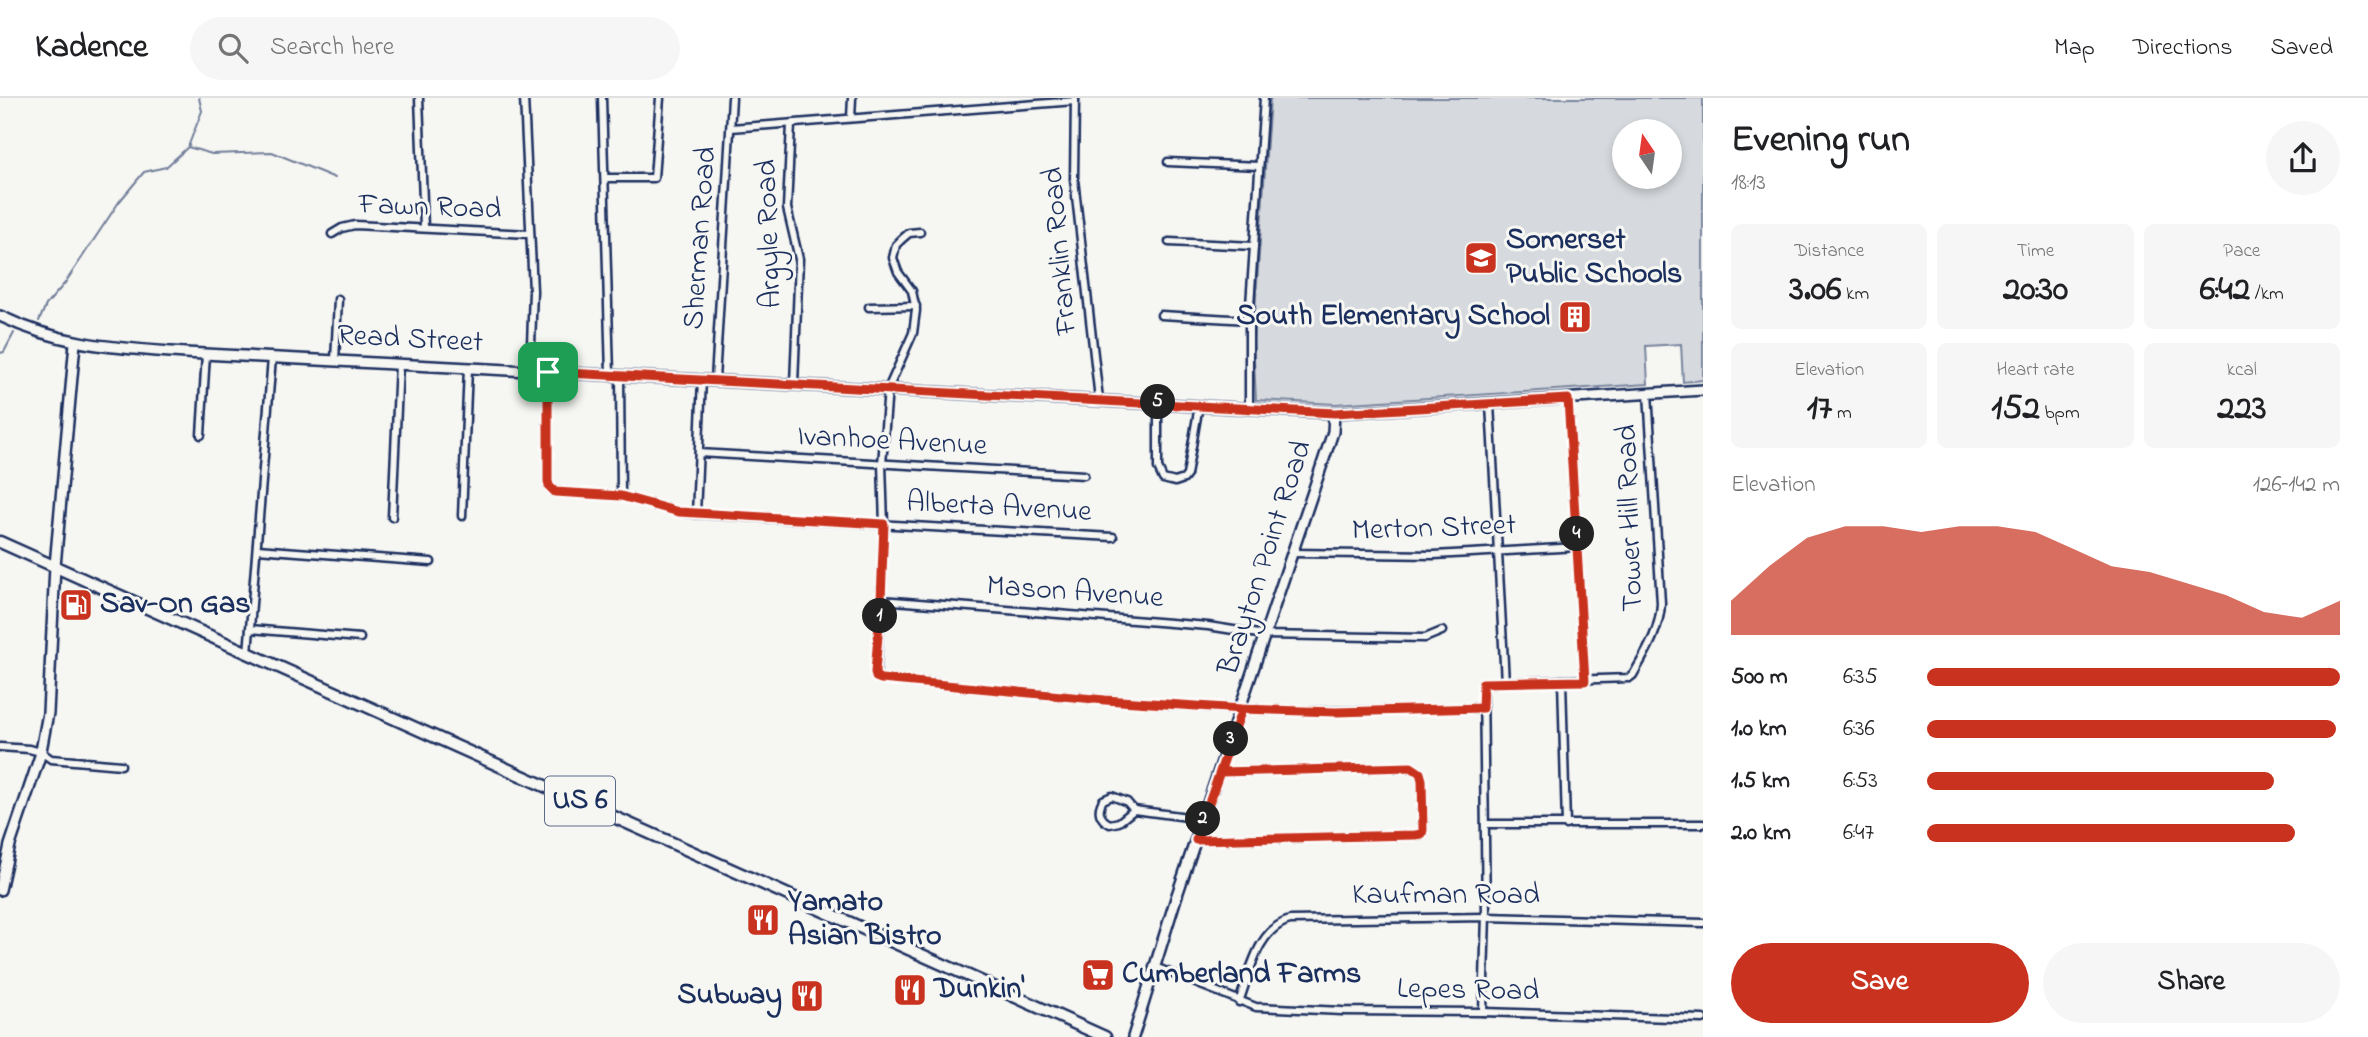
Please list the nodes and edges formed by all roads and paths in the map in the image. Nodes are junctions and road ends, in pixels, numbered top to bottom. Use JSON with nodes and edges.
{"nodes":[{"id":1,"x":419,"y":98,"type":"edge"},
{"id":2,"x":524,"y":98,"type":"edge"},
{"id":3,"x":602,"y":98,"type":"edge"},
{"id":4,"x":660,"y":98,"type":"edge"},
{"id":5,"x":732,"y":98,"type":"edge"},
{"id":6,"x":852,"y":98,"type":"edge"},
{"id":7,"x":1264,"y":98,"type":"edge"},
{"id":8,"x":1075,"y":99,"type":"edge"},
{"id":9,"x":851,"y":118,"type":"junction"},
{"id":10,"x":791,"y":124,"type":"junction"},
{"id":11,"x":731,"y":128,"type":"junction"},
{"id":12,"x":1168,"y":162,"type":"dead end"},
{"id":13,"x":1259,"y":166,"type":"junction"},
{"id":14,"x":606,"y":178,"type":"junction"},
{"id":15,"x":424,"y":227,"type":"junction"},
{"id":16,"x":920,"y":232,"type":"dead end"},
{"id":17,"x":332,"y":234,"type":"dead end"},
{"id":18,"x":529,"y":234,"type":"junction"},
{"id":19,"x":1168,"y":242,"type":"dead end"},
{"id":20,"x":1254,"y":246,"type":"junction"},
{"id":21,"x":338,"y":299,"type":"dead end"},
{"id":22,"x":916,"y":306,"type":"junction"},
{"id":23,"x":870,"y":307,"type":"dead end"},
{"id":24,"x":1161,"y":315,"type":"dead end"},
{"id":25,"x":0,"y":316,"type":"edge"},
{"id":26,"x":1249,"y":320,"type":"junction"},
{"id":27,"x":75,"y":343,"type":"junction"},
{"id":28,"x":206,"y":354,"type":"junction"},
{"id":29,"x":272,"y":358,"type":"junction"},
{"id":30,"x":335,"y":361,"type":"junction"},
{"id":31,"x":399,"y":364,"type":"junction"},
{"id":32,"x":468,"y":368,"type":"junction"},
{"id":33,"x":530,"y":371,"type":"junction"},
{"id":34,"x":548,"y":372,"type":"junction"},
{"id":35,"x":615,"y":374,"type":"junction"},
{"id":36,"x":702,"y":380,"type":"junction"},
{"id":37,"x":715,"y":380,"type":"junction"},
{"id":38,"x":794,"y":384,"type":"junction"},
{"id":39,"x":888,"y":389,"type":"junction"},
{"id":40,"x":1703,"y":390,"type":"edge"},
{"id":41,"x":1648,"y":393,"type":"junction"},
{"id":42,"x":1099,"y":399,"type":"junction"},
{"id":43,"x":1568,"y":399,"type":"junction"},
{"id":44,"x":1158,"y":402,"type":"junction"},
{"id":45,"x":1490,"y":404,"type":"junction"},
{"id":46,"x":1199,"y":405,"type":"junction"},
{"id":47,"x":1250,"y":407,"type":"junction"},
{"id":48,"x":1335,"y":413,"type":"junction"},
{"id":49,"x":201,"y":435,"type":"dead end"},
{"id":50,"x":699,"y":453,"type":"junction"},
{"id":51,"x":882,"y":464,"type":"junction"},
{"id":52,"x":1084,"y":475,"type":"dead end"},
{"id":53,"x":621,"y":496,"type":"junction"},
{"id":54,"x":696,"y":514,"type":"junction"},
{"id":55,"x":462,"y":516,"type":"dead end"},
{"id":56,"x":392,"y":517,"type":"dead end"},
{"id":57,"x":884,"y":524,"type":"junction"},
{"id":58,"x":1113,"y":537,"type":"dead end"},
{"id":59,"x":0,"y":542,"type":"edge"},
{"id":60,"x":1578,"y":547,"type":"junction"},
{"id":61,"x":257,"y":549,"type":"junction"},
{"id":62,"x":1499,"y":552,"type":"junction"},
{"id":63,"x":1292,"y":554,"type":"junction"},
{"id":64,"x":431,"y":562,"type":"dead end"},
{"id":65,"x":55,"y":566,"type":"junction"},
{"id":66,"x":881,"y":600,"type":"junction"},
{"id":67,"x":250,"y":629,"type":"junction"},
{"id":68,"x":1442,"y":631,"type":"dead end"},
{"id":69,"x":1265,"y":635,"type":"junction"},
{"id":70,"x":360,"y":638,"type":"dead end"},
{"id":71,"x":248,"y":653,"type":"junction"},
{"id":72,"x":1562,"y":680,"type":"junction"},
{"id":73,"x":1585,"y":681,"type":"junction"},
{"id":74,"x":1505,"y":682,"type":"junction"},
{"id":75,"x":1482,"y":708,"type":"junction"},
{"id":76,"x":1242,"y":709,"type":"junction"},
{"id":77,"x":0,"y":747,"type":"edge"},
{"id":78,"x":41,"y":752,"type":"junction"},
{"id":79,"x":121,"y":765,"type":"dead end"},
{"id":80,"x":1220,"y":772,"type":"junction"},
{"id":81,"x":1134,"y":810,"type":"junction"},
{"id":82,"x":1203,"y":819,"type":"junction"},
{"id":83,"x":1485,"y":824,"type":"junction"},
{"id":84,"x":1703,"y":824,"type":"edge"},
{"id":85,"x":1566,"y":825,"type":"junction"},
{"id":86,"x":1196,"y":840,"type":"junction"},
{"id":87,"x":0,"y":890,"type":"edge"},
{"id":88,"x":1486,"y":917,"type":"junction"},
{"id":89,"x":1703,"y":923,"type":"edge"},
{"id":90,"x":1155,"y":967,"type":"junction"},
{"id":91,"x":1239,"y":1002,"type":"junction"},
{"id":92,"x":1483,"y":1012,"type":"junction"},
{"id":93,"x":1703,"y":1018,"type":"edge"},
{"id":94,"x":1105,"y":1037,"type":"edge"},
{"id":95,"x":1133,"y":1037,"type":"edge"}],
"edges":[{"from":1,"to":15,"type":"street"},
{"from":2,"to":18,"type":"street"},
{"from":3,"to":14,"type":"street"},
{"from":4,"to":14,"type":"street"},
{"from":5,"to":11,"type":"street","name":"Sherman Road"},
{"from":6,"to":9,"type":"street"},
{"from":7,"to":13,"type":"street"},
{"from":8,"to":9,"type":"street"},
{"from":8,"to":42,"type":"street","name":"Franklin Road"},
{"from":9,"to":10,"type":"street"},
{"from":10,"to":11,"type":"street"},
{"from":10,"to":38,"type":"street","name":"Argyle Road"},
{"from":11,"to":37,"type":"street","name":"Sherman Road"},
{"from":12,"to":13,"type":"street"},
{"from":13,"to":20,"type":"street"},
{"from":14,"to":35,"type":"street"},
{"from":15,"to":17,"type":"street","name":"Fawn Road"},
{"from":15,"to":18,"type":"street","name":"Fawn Road"},
{"from":16,"to":22,"type":"street"},
{"from":18,"to":33,"type":"street"},
{"from":19,"to":20,"type":"street"},
{"from":20,"to":26,"type":"street"},
{"from":21,"to":30,"type":"street"},
{"from":22,"to":23,"type":"street"},
{"from":22,"to":39,"type":"street"},
{"from":24,"to":26,"type":"street"},
{"from":25,"to":27,"type":"main road","name":"Read Street"},
{"from":26,"to":47,"type":"street"},
{"from":27,"to":28,"type":"main road","name":"Read Street"},
{"from":27,"to":65,"type":"main road"},
{"from":28,"to":29,"type":"main road","name":"Read Street"},
{"from":28,"to":49,"type":"street"},
{"from":29,"to":30,"type":"main road","name":"Read Street"},
{"from":29,"to":61,"type":"street"},
{"from":30,"to":31,"type":"main road","name":"Read Street"},
{"from":31,"to":32,"type":"main road","name":"Read Street"},
{"from":31,"to":56,"type":"street"},
{"from":32,"to":33,"type":"main road","name":"Read Street"},
{"from":32,"to":55,"type":"street"},
{"from":33,"to":34,"type":"main road","name":"Read Street"},
{"from":34,"to":35,"type":"main road","name":"Read Street"},
{"from":34,"to":53,"type":"street","name":"Alberta Avenue"},
{"from":35,"to":36,"type":"main road","name":"Read Street"},
{"from":35,"to":53,"type":"street"},
{"from":36,"to":37,"type":"main road","name":"Read Street"},
{"from":36,"to":50,"type":"street"},
{"from":37,"to":38,"type":"main road","name":"Read Street"},
{"from":38,"to":39,"type":"main road","name":"Read Street"},
{"from":39,"to":42,"type":"main road","name":"Read Street"},
{"from":39,"to":51,"type":"street"},
{"from":40,"to":41,"type":"main road","name":"Read Street"},
{"from":41,"to":43,"type":"main road","name":"Read Street"},
{"from":41,"to":73,"type":"street","name":"Tower Hill Road"},
{"from":42,"to":44,"type":"main road","name":"Read Street"},
{"from":43,"to":45,"type":"main road","name":"Read Street"},
{"from":43,"to":60,"type":"street"},
{"from":44,"to":46,"type":"main road","name":"Read Street"},
{"from":44,"to":46,"type":"street"},
{"from":45,"to":48,"type":"main road","name":"Read Street"},
{"from":45,"to":62,"type":"street"},
{"from":46,"to":47,"type":"main road","name":"Read Street"},
{"from":47,"to":48,"type":"main road","name":"Read Street"},
{"from":48,"to":63,"type":"main road","name":"Brayton Point Road"},
{"from":50,"to":51,"type":"street","name":"Ivanhoe Avenue"},
{"from":50,"to":54,"type":"street"},
{"from":51,"to":52,"type":"street","name":"Ivanhoe Avenue"},
{"from":51,"to":57,"type":"street"},
{"from":53,"to":54,"type":"street","name":"Alberta Avenue"},
{"from":54,"to":57,"type":"street","name":"Alberta Avenue"},
{"from":57,"to":58,"type":"street","name":"Alberta Avenue"},
{"from":57,"to":66,"type":"street"},
{"from":59,"to":65,"type":"main road","number":"US 6"},
{"from":60,"to":62,"type":"street","name":"Merton Street"},
{"from":60,"to":73,"type":"street"},
{"from":61,"to":64,"type":"street"},
{"from":61,"to":67,"type":"street"},
{"from":62,"to":63,"type":"street","name":"Merton Street"},
{"from":62,"to":74,"type":"street"},
{"from":63,"to":69,"type":"main road","name":"Brayton Point Road"},
{"from":65,"to":71,"type":"main road","number":"US 6"},
{"from":65,"to":78,"type":"main road"},
{"from":66,"to":69,"type":"street","name":"Mason Avenue"},
{"from":66,"to":76,"type":"street"},
{"from":67,"to":70,"type":"street"},
{"from":67,"to":71,"type":"street"},
{"from":68,"to":69,"type":"street","name":"Mason Avenue"},
{"from":69,"to":76,"type":"main road","name":"Brayton Point Road"},
{"from":71,"to":94,"type":"main road","number":"US 6"},
{"from":72,"to":73,"type":"street"},
{"from":72,"to":74,"type":"street"},
{"from":72,"to":85,"type":"street"},
{"from":74,"to":75,"type":"street"},
{"from":75,"to":76,"type":"street"},
{"from":75,"to":83,"type":"street"},
{"from":76,"to":80,"type":"main road","name":"Brayton Point Road"},
{"from":77,"to":78,"type":"street"},
{"from":78,"to":79,"type":"street"},
{"from":78,"to":87,"type":"main road"},
{"from":80,"to":82,"type":"main road","name":"Brayton Point Road"},
{"from":80,"to":86,"type":"street"},
{"from":81,"to":81,"type":"street"},
{"from":81,"to":82,"type":"street"},
{"from":82,"to":86,"type":"main road","name":"Brayton Point Road"},
{"from":83,"to":85,"type":"street"},
{"from":83,"to":88,"type":"street"},
{"from":84,"to":85,"type":"street"},
{"from":86,"to":90,"type":"main road","name":"Brayton Point Road"},
{"from":88,"to":89,"type":"street","name":"Kaufman Road"},
{"from":88,"to":91,"type":"street","name":"Kaufman Road"},
{"from":88,"to":92,"type":"street"},
{"from":90,"to":91,"type":"street","name":"Lepes Road"},
{"from":90,"to":95,"type":"main road","name":"Brayton Point Road"},
{"from":91,"to":92,"type":"street","name":"Lepes Road"},
{"from":92,"to":93,"type":"street","name":"Lepes Road"}]}
